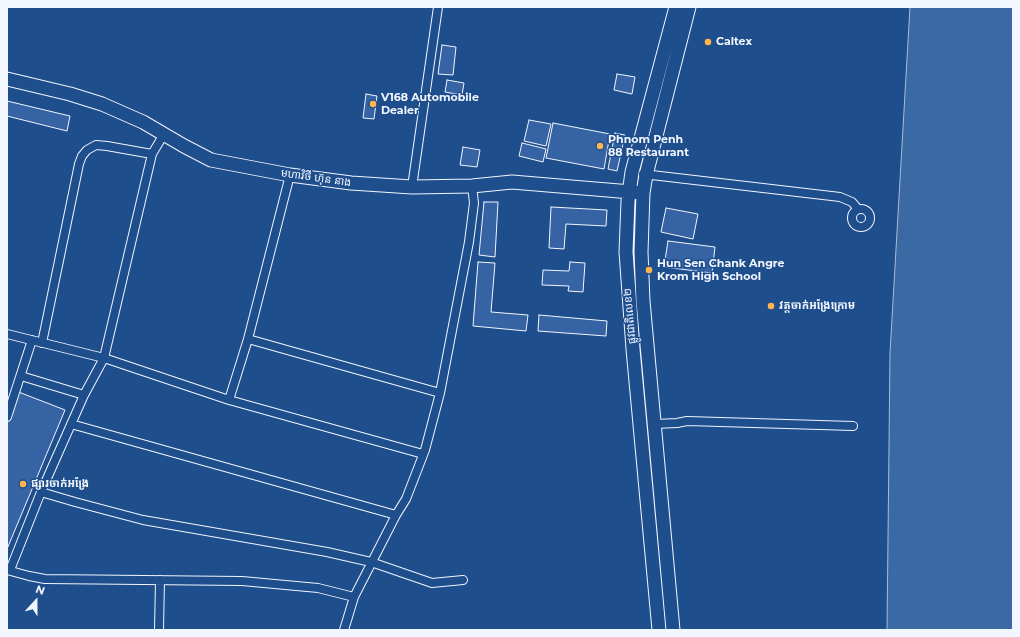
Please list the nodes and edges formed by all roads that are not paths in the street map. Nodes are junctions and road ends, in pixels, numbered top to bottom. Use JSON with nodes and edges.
{"nodes":[{"id":1,"x":438,"y":7,"type":"edge"},
{"id":2,"x":676,"y":7,"type":"edge"},
{"id":3,"x":690,"y":7,"type":"edge"},
{"id":4,"x":7,"y":79,"type":"edge"},
{"id":5,"x":164,"y":134,"type":"junction"},
{"id":6,"x":152,"y":154,"type":"junction"},
{"id":7,"x":632,"y":172,"type":"junction"},
{"id":8,"x":290,"y":175,"type":"junction"},
{"id":9,"x":646,"y":175,"type":"junction"},
{"id":10,"x":472,"y":186,"type":"junction"},
{"id":11,"x":412,"y":187,"type":"junction"},
{"id":12,"x":629,"y":192,"type":"junction"},
{"id":13,"x":643,"y":193,"type":"junction"},
{"id":14,"x":858,"y":209,"type":"dead end"},
{"id":15,"x":7,"y":334,"type":"edge"},
{"id":16,"x":248,"y":339,"type":"junction"},
{"id":17,"x":32,"y":340,"type":"junction"},
{"id":18,"x":42,"y":343,"type":"junction"},
{"id":19,"x":104,"y":358,"type":"junction"},
{"id":20,"x":21,"y":376,"type":"junction"},
{"id":21,"x":440,"y":393,"type":"junction"},
{"id":22,"x":84,"y":395,"type":"junction"},
{"id":23,"x":229,"y":400,"type":"junction"},
{"id":24,"x":7,"y":417,"type":"edge"},
{"id":25,"x":71,"y":424,"type":"junction"},
{"id":26,"x":655,"y":424,"type":"junction"},
{"id":27,"x":853,"y":426,"type":"dead end"},
{"id":28,"x":423,"y":454,"type":"junction"},
{"id":29,"x":41,"y":492,"type":"junction"},
{"id":30,"x":396,"y":515,"type":"junction"},
{"id":31,"x":651,"y":544,"type":"junction"},
{"id":32,"x":666,"y":544,"type":"junction"},
{"id":33,"x":371,"y":562,"type":"junction"},
{"id":34,"x":8,"y":570,"type":"edge"},
{"id":35,"x":160,"y":580,"type":"junction"},
{"id":36,"x":463,"y":580,"type":"dead end"},
{"id":37,"x":354,"y":597,"type":"junction"},
{"id":38,"x":159,"y":630,"type":"edge"},
{"id":39,"x":344,"y":630,"type":"edge"},
{"id":40,"x":659,"y":630,"type":"edge"},
{"id":41,"x":674,"y":630,"type":"edge"}],
"edges":[{"from":1,"to":11,"type":"street"},
{"from":2,"to":7,"type":"main road","name":"ផ្លូវជាតិលេខ២"},
{"from":3,"to":9,"type":"main road","name":"ផ្លូវជាតិលេខ២"},
{"from":4,"to":5,"type":"main road","name":"មហាវិថី ហ៊ុន នាង"},
{"from":5,"to":6,"type":"street"},
{"from":5,"to":8,"type":"main road","name":"មហាវិថី ហ៊ុន នាង"},
{"from":6,"to":18,"type":"street"},
{"from":6,"to":19,"type":"street"},
{"from":7,"to":9,"type":"street"},
{"from":7,"to":12,"type":"main road","name":"ផ្លូវជាតិលេខ២"},
{"from":8,"to":11,"type":"main road","name":"មហាវិថី ហ៊ុន នាង"},
{"from":8,"to":16,"type":"street"},
{"from":9,"to":13,"type":"main road","name":"ផ្លូវជាតិលេខ២"},
{"from":9,"to":14,"type":"street"},
{"from":10,"to":11,"type":"main road","name":"មហាវិថី ហ៊ុន នាង"},
{"from":10,"to":12,"type":"main road","name":"មហាវិថី ហ៊ុន នាង"},
{"from":10,"to":21,"type":"street"},
{"from":12,"to":13,"type":"main road","name":"មហាវិថី ហ៊ុន នាង"},
{"from":12,"to":31,"type":"main road","name":"ផ្លូវជាតិលេខ២"},
{"from":13,"to":26,"type":"main road","name":"ផ្លូវជាតិលេខ២"},
{"from":15,"to":17,"type":"street"},
{"from":16,"to":21,"type":"street"},
{"from":16,"to":23,"type":"street"},
{"from":17,"to":18,"type":"street"},
{"from":17,"to":20,"type":"street"},
{"from":18,"to":19,"type":"street"},
{"from":19,"to":22,"type":"street"},
{"from":19,"to":23,"type":"street"},
{"from":20,"to":22,"type":"street"},
{"from":20,"to":24,"type":"street"},
{"from":21,"to":28,"type":"street"},
{"from":22,"to":25,"type":"street"},
{"from":23,"to":28,"type":"street"},
{"from":25,"to":29,"type":"street"},
{"from":25,"to":30,"type":"street"},
{"from":26,"to":27,"type":"street"},
{"from":26,"to":32,"type":"main road","name":"ផ្លូវជាតិលេខ២"},
{"from":28,"to":30,"type":"street"},
{"from":29,"to":33,"type":"street"},
{"from":29,"to":34,"type":"street"},
{"from":30,"to":33,"type":"street"},
{"from":31,"to":32,"type":"main road"},
{"from":31,"to":40,"type":"main road","name":"ផ្លូវជាតិលេខ២"},
{"from":32,"to":41,"type":"main road","name":"ផ្លូវជាតិលេខ២"},
{"from":33,"to":36,"type":"street"},
{"from":33,"to":37,"type":"street"},
{"from":34,"to":35,"type":"street"},
{"from":35,"to":37,"type":"street"},
{"from":35,"to":38,"type":"street"},
{"from":37,"to":39,"type":"street"}]}
